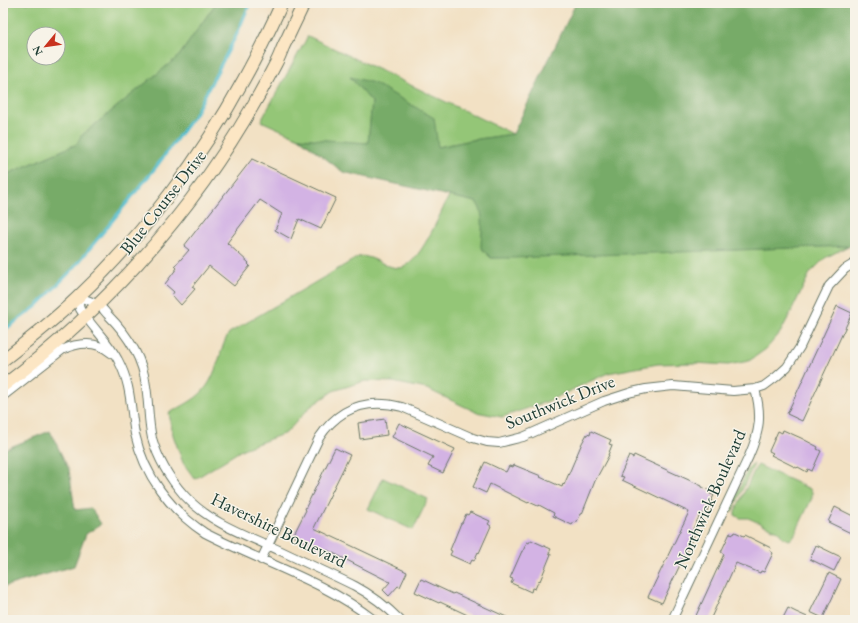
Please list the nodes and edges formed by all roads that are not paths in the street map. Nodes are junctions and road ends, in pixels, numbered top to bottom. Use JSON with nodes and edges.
{"nodes":[{"id":1,"x":282,"y":3,"type":"edge"},
{"id":2,"x":304,"y":3,"type":"edge"},
{"id":3,"x":855,"y":264,"type":"edge"},
{"id":4,"x":78,"y":297,"type":"junction"},
{"id":5,"x":98,"y":305,"type":"junction"},
{"id":6,"x":86,"y":317,"type":"junction"},
{"id":7,"x":118,"y":359,"type":"junction"},
{"id":8,"x":3,"y":360,"type":"edge"},
{"id":9,"x":3,"y":386,"type":"edge"},
{"id":10,"x":755,"y":389,"type":"junction"},
{"id":11,"x":3,"y":396,"type":"edge"},
{"id":12,"x":268,"y":545,"type":"junction"},
{"id":13,"x":262,"y":560,"type":"junction"},
{"id":14,"x":374,"y":620,"type":"edge"},
{"id":15,"x":400,"y":620,"type":"edge"},
{"id":16,"x":672,"y":620,"type":"edge"}],
"edges":[{"from":1,"to":4,"type":"main road","name":"Blue Course Drive"},
{"from":2,"to":5,"type":"main road","name":"Blue Course Drive"},
{"from":3,"to":10,"type":"street","name":"Southwick Drive"},
{"from":4,"to":5,"type":"street","name":"Havershire Boulevard"},
{"from":4,"to":6,"type":"street","name":"Havershire Boulevard"},
{"from":4,"to":8,"type":"main road","name":"Blue Course Drive"},
{"from":5,"to":6,"type":"main road","name":"Blue Course Drive"},
{"from":5,"to":12,"type":"street","name":"Havershire Boulevard"},
{"from":6,"to":7,"type":"street","name":"Havershire Boulevard"},
{"from":6,"to":9,"type":"main road","name":"Blue Course Drive"},
{"from":7,"to":11,"type":"street","name":"Havershire Boulevard"},
{"from":7,"to":13,"type":"street","name":"Havershire Boulevard"},
{"from":10,"to":12,"type":"street","name":"Southwick Drive"},
{"from":10,"to":16,"type":"street","name":"Northwick Boulevard"},
{"from":12,"to":13,"type":"street","name":"Southwick Drive"},
{"from":12,"to":15,"type":"street","name":"Havershire Boulevard"},
{"from":13,"to":14,"type":"street","name":"Havershire Boulevard"}]}
